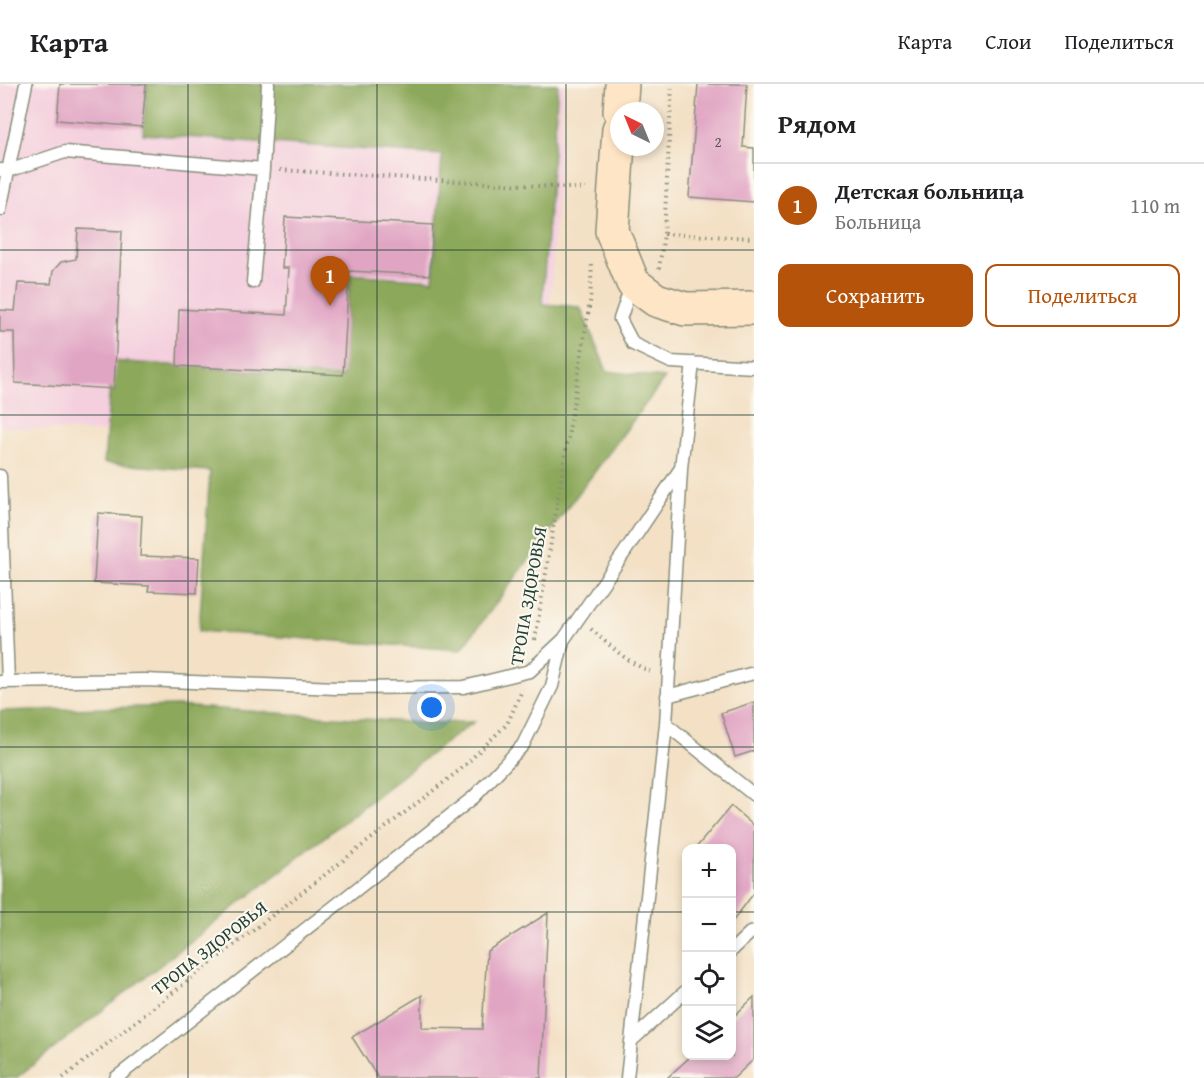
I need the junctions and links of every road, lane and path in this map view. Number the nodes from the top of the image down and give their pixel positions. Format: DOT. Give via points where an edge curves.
graph roads {
  1 [pos="26,84"];
  2 [pos="268,84"];
  3 [pos="622,84"];
  4 [pos="672,84"];
  5 [pos="621,102"];
  6 [pos="617,156"];
  7 [pos="263,169"];
  8 [pos="4,171"];
  9 [pos="596,190"];
  10 [pos="0,210"];
  11 [pos="664,234"];
  12 [pos="754,238"];
  13 [pos="592,257"];
  14 [pos="253,282"];
  15 [pos="644,292"];
  16 [pos="754,308"];
  17 [pos="693,363"];
  18 [pos="754,367"];
  19 [pos="681,468"];
  20 [pos="0,476"];
  21 [pos="578,618"];
  22 [pos="564,639"];
  23 [pos="530,671"];
  24 [pos="754,673"];
  25 [pos="668,678"];
  26 [pos="4,681"];
  27 [pos="667,696"];
  28 [pos="666,723"];
  29 [pos="754,795"];
  30 [pos="754,932"];
  31 [pos="736,946"];
  32 [pos="682,995"];
  33 [pos="631,1041"];
  34 [pos="63,1078"];
  35 [pos="116,1078"];
  36 [pos="627,1078"];
  1 -- 8 [label="lane"];
  2 -- 7 [label="lane"];
  3 -- 5 [label="street"];
  4 -- 11 [label="path"];
  6 -- 15 [label="street" via="612,231"];
  7 -- 8 [label="lane" via="65,152"];
  7 -- 9 [label="path"];
  7 -- 14 [label="lane"];
  8 -- 10 [label="lane"];
  11 -- 12 [label="path"];
  11 -- 15 [label="path"];
  13 -- 23 [label="path, ТРОПА ЗДОРОВЬЯ" via="590,302"];
  15 -- 16 [label="street" via="684,309"];
  15 -- 17 [label="lane" via="620,319 633,345 671,362"];
  17 -- 18 [label="lane"];
  17 -- 19 [label="lane"];
  19 -- 21 [label="lane"];
  19 -- 25 [label="lane"];
  20 -- 26 [label="lane"];
  21 -- 22 [label="lane"];
  21 -- 25 [label="path" via="620,655"];
  22 -- 23 [label="lane"];
  22 -- 35 [label="lane" via="552,686 523,745 474,797"];
  23 -- 26 [label="lane" via="464,687"];
  23 -- 34 [label="path, ТРОПА ЗДОРОВЬЯ" via="507,724 461,769"];
  24 -- 27 [label="lane"];
  25 -- 27 [label="lane"];
  27 -- 28 [label="lane"];
  28 -- 29 [label="lane"];
  28 -- 33 [label="lane"];
  30 -- 31 [label="lane"];
  32 -- 33 [label="lane"];
  33 -- 36 [label="lane"];
}
